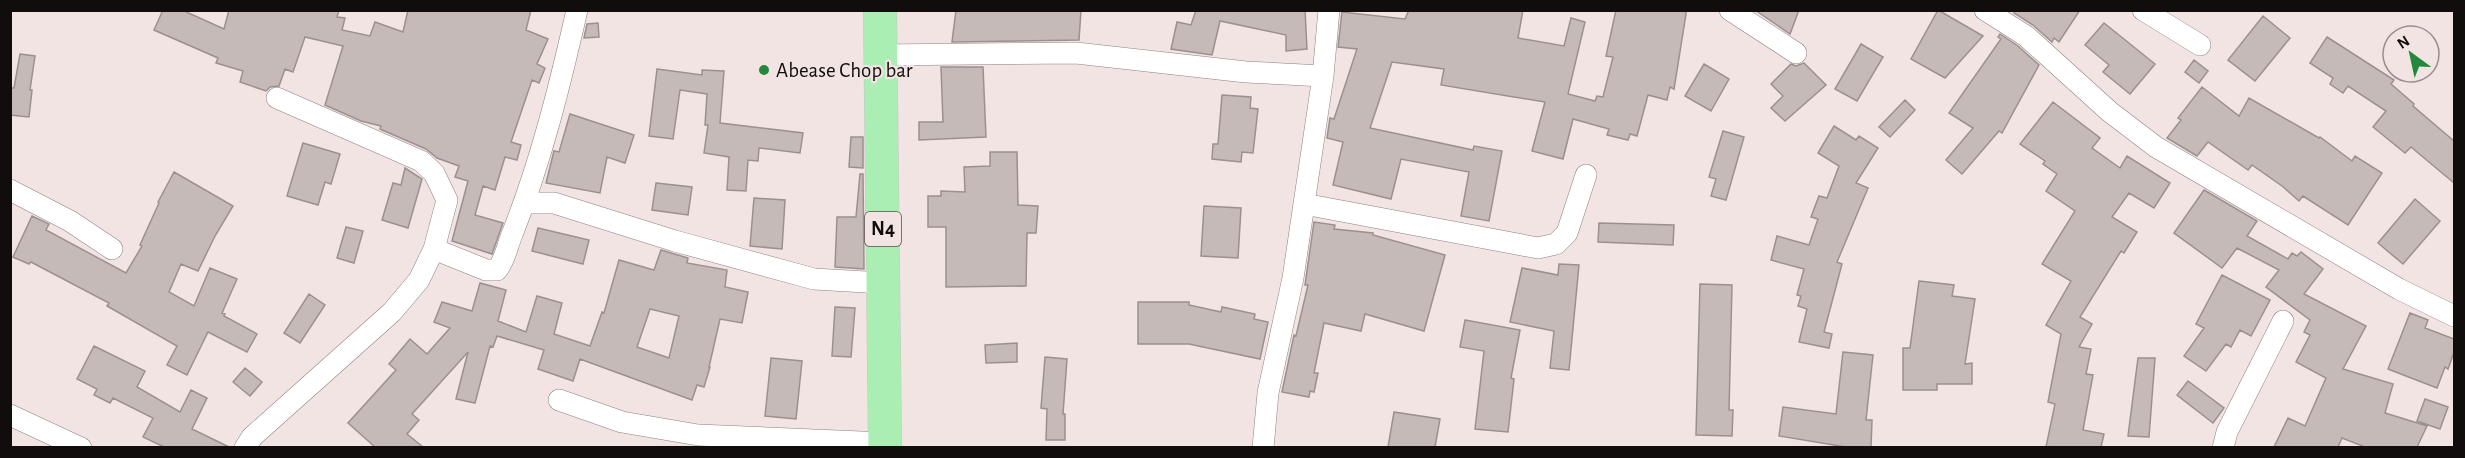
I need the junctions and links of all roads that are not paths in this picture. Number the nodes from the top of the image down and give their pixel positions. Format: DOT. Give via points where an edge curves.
graph roads {
  1 [pos="577,10"];
  2 [pos="880,10"];
  3 [pos="1329,10"];
  4 [pos="1730,10"];
  5 [pos="1985,10"];
  6 [pos="2143,10"];
  7 [pos="2200,45"];
  8 [pos="1797,53"];
  9 [pos="880,55"];
  10 [pos="1323,75"];
  11 [pos="277,98"];
  12 [pos="1586,175"];
  13 [pos="10,190"];
  14 [pos="525,203"];
  15 [pos="1304,204"];
  16 [pos="112,249"];
  17 [pos="434,249"];
  18 [pos="883,283"];
  19 [pos="2454,316"];
  20 [pos="2283,321"];
  21 [pos="559,400"];
  22 [pos="10,415"];
  23 [pos="885,445"];
  24 [pos="81,447"];
  25 [pos="246,447"];
  26 [pos="1263,447"];
  27 [pos="2223,447"];
  1 -- 14 [label="street"];
  2 -- 9 [label="highway, N4"];
  3 -- 10 [label="street"];
  4 -- 8 [label="street"];
  5 -- 19 [label="street" via="2026,36 2110,112 2156,147 2399,289"];
  6 -- 7 [label="street"];
  9 -- 10 [label="street" via="1076,52 1246,72"];
  9 -- 18 [label="highway, N4"];
  10 -- 15 [label="street"];
  11 -- 17 [label="street" via="421,161 434,173 447,200"];
  12 -- 15 [label="street" via="1567,233 1556,244 1538,248"];
  13 -- 16 [label="street"];
  14 -- 17 [label="street" via="497,270 486,270"];
  14 -- 18 [label="street" via="554,203 814,279"];
  15 -- 26 [label="street" via="1293,278 1268,393"];
  17 -- 25 [label="street" via="419,280 392,312 252,437"];
  18 -- 23 [label="highway, N4"];
  20 -- 27 [label="street"];
  21 -- 23 [label="street" via="622,422 698,435"];
  22 -- 24 [label="street"];
}
